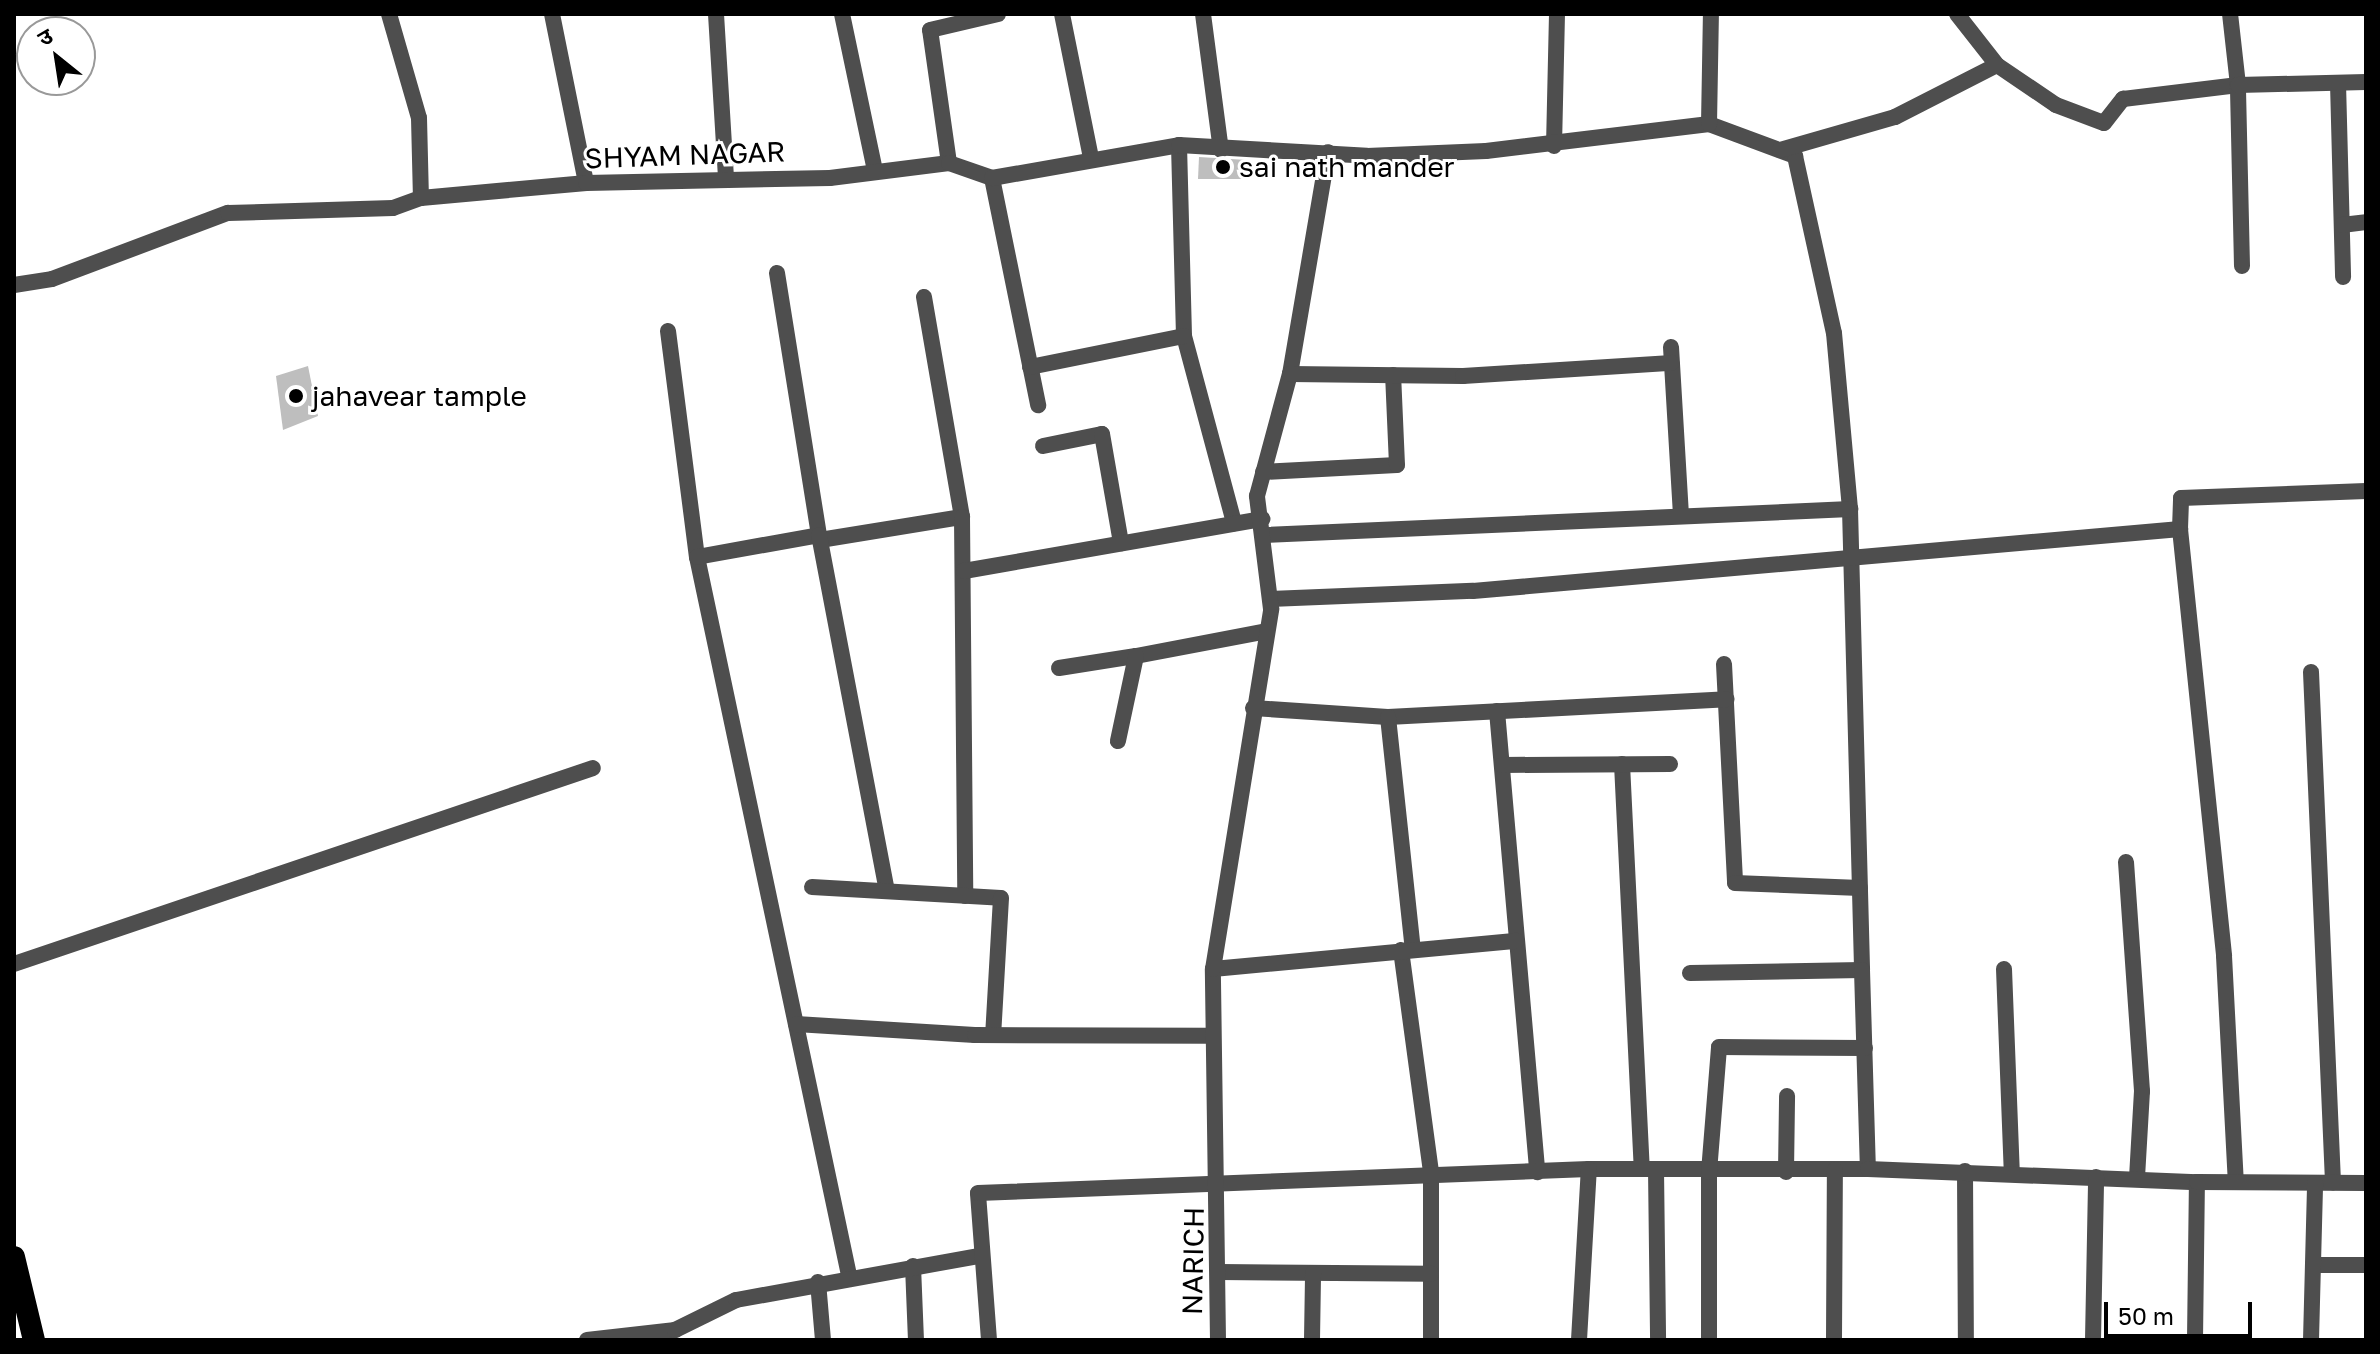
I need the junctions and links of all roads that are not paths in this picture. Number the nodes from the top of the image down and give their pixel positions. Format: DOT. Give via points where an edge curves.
graph roads {
  1 [pos="389,14"];
  2 [pos="552,14"];
  3 [pos="716,14"];
  4 [pos="842,14"];
  5 [pos="998,14"];
  6 [pos="1062,14"];
  7 [pos="1203,14"];
  8 [pos="1557,14"];
  9 [pos="1711,14"];
  10 [pos="1957,14"];
  11 [pos="2230,14"];
  12 [pos="1997,65"];
  13 [pos="2366,82"];
  14 [pos="2338,83"];
  15 [pos="2238,85"];
  16 [pos="1709,124"];
  17 [pos="1179,145"];
  18 [pos="1554,146"];
  19 [pos="1221,150"];
  20 [pos="1780,150"];
  21 [pos="1328,152"];
  22 [pos="1091,158"];
  23 [pos="949,163"];
  24 [pos="875,170"];
  25 [pos="726,177"];
  26 [pos="992,178"];
  27 [pos="586,183"];
  28 [pos="421,198"];
  29 [pos="2366,222"];
  30 [pos="2342,225"];
  31 [pos="2242,266"];
  32 [pos="777,273"];
  33 [pos="2343,277"];
  34 [pos="14,285"];
  35 [pos="924,297"];
  36 [pos="668,331"];
  37 [pos="1184,336"];
  38 [pos="1030,367"];
  39 [pos="1290,374"];
  40 [pos="1393,375"];
  41 [pos="1038,405"];
  42 [pos="1043,446"];
  43 [pos="1263,472"];
  44 [pos="2366,491"];
  45 [pos="1850,509"];
  46 [pos="1681,516"];
  47 [pos="962,517"];
  48 [pos="1234,523"];
  49 [pos="1264,527"];
  50 [pos="2180,529"];
  51 [pos="820,537"];
  52 [pos="1121,543"];
  53 [pos="697,557"];
  54 [pos="1850,559"];
  55 [pos="964,571"];
  56 [pos="1270,599"];
  57 [pos="1267,631"];
  58 [pos="1136,656"];
  59 [pos="1724,664"];
  60 [pos="1059,668"];
  61 [pos="2311,672"];
  62 [pos="1727,699"];
  63 [pos="1253,708"];
  64 [pos="1497,711"];
  65 [pos="1388,717"];
  66 [pos="1118,741"];
  67 [pos="1622,764"];
  68 [pos="1670,764"];
  69 [pos="1502,765"];
  70 [pos="593,768"];
  71 [pos="2126,862"];
  72 [pos="812,887"];
  73 [pos="1860,888"];
  74 [pos="887,891"];
  75 [pos="965,896"];
  76 [pos="1517,941"];
  77 [pos="1407,950"];
  78 [pos="14,964"];
  79 [pos="1213,969"];
  80 [pos="2004,969"];
  81 [pos="1862,970"];
  82 [pos="1690,973"];
  83 [pos="796,1024"];
  84 [pos="993,1035"];
  85 [pos="1209,1036"];
  86 [pos="1865,1048"];
  87 [pos="1787,1096"];
  88 [pos="1589,1169"];
  89 [pos="1649,1169"];
  90 [pos="1868,1169"];
  91 [pos="1835,1170"];
  92 [pos="1965,1171"];
  93 [pos="1537,1172"];
  94 [pos="1709,1172"];
  95 [pos="1786,1172"];
  96 [pos="1431,1173"];
  97 [pos="2012,1173"];
  98 [pos="2096,1177"];
  99 [pos="2137,1179"];
  100 [pos="2197,1182"];
  101 [pos="2236,1182"];
  102 [pos="1220,1183"];
  103 [pos="2315,1183"];
  104 [pos="2333,1183"];
  105 [pos="2366,1183"];
  106 [pos="978,1256"];
  107 [pos="14,1257"];
  108 [pos="2313,1265"];
  109 [pos="2366,1265"];
  110 [pos="913,1266"];
  111 [pos="1219,1272"];
  112 [pos="1313,1273"];
  113 [pos="1431,1274"];
  114 [pos="849,1275"];
  115 [pos="818,1282"];
  116 [pos="676,1335"];
  117 [pos="34,1340"];
  118 [pos="587,1340"];
  119 [pos="823,1340"];
  120 [pos="916,1340"];
  121 [pos="989,1340"];
  122 [pos="1218,1340"];
  123 [pos="1312,1340"];
  124 [pos="1431,1340"];
  125 [pos="1579,1340"];
  126 [pos="1658,1340"];
  127 [pos="1709,1340"];
  128 [pos="1834,1340"];
  129 [pos="1966,1340"];
  130 [pos="2093,1340"];
  131 [pos="2195,1340"];
  132 [pos="2311,1340"];
  1 -- 28 [label="street" via="419,118"];
  2 -- 27 [label="street"];
  3 -- 25 [label="street"];
  4 -- 24 [label="street"];
  5 -- 23 [label="street" via="930,30"];
  6 -- 22 [label="street"];
  7 -- 19 [label="street"];
  8 -- 18 [label="street"];
  9 -- 16 [label="street"];
  10 -- 12 [label="street"];
  11 -- 15 [label="street"];
  12 -- 15 [label="street" via="2056,105 2104,123 2123,99"];
  12 -- 20 [label="street" via="1895,117"];
  13 -- 14 [label="street"];
  14 -- 15 [label="street"];
  14 -- 30 [label="street"];
  15 -- 31 [label="street"];
  16 -- 18 [label="street"];
  16 -- 20 [label="street"];
  17 -- 19 [label="street"];
  17 -- 22 [label="street"];
  17 -- 37 [label="street"];
  18 -- 21 [label="street" via="1367,156"];
  19 -- 21 [label="street"];
  20 -- 45 [label="street" via="1795,156 1834,333"];
  21 -- 39 [label="street, NARICH"];
  22 -- 26 [label="street"];
  23 -- 24 [label="street, SHYAM NAGAR"];
  23 -- 26 [label="street, SHYAM NAGAR"];
  24 -- 25 [label="street, SHYAM NAGAR" via="830,178"];
  25 -- 27 [label="street, SHYAM NAGAR"];
  26 -- 38 [label="street"];
  27 -- 28 [label="street, SHYAM NAGAR"];
  28 -- 34 [label="street, SHYAM NAGAR" via="393,208 228,213 52,279"];
  29 -- 30 [label="street"];
  30 -- 33 [label="street"];
  32 -- 51 [label="street"];
  35 -- 47 [label="street"];
  36 -- 53 [label="street"];
  37 -- 38 [label="street"];
  37 -- 48 [label="street"];
  38 -- 41 [label="street"];
  39 -- 40 [label="street"];
  39 -- 43 [label="street, NARICH"];
  40 -- 43 [label="street" via="1397,465"];
  40 -- 46 [label="street" via="1671,355"];
  42 -- 52 [label="street" via="1102,434"];
  43 -- 49 [label="street, NARICH" via="1257,496"];
  44 -- 50 [label="street" via="2181,498"];
  45 -- 46 [label="street"];
  45 -- 54 [label="street"];
  46 -- 49 [label="street"];
  47 -- 51 [label="street"];
  47 -- 55 [label="street"];
  48 -- 49 [label="street"];
  48 -- 52 [label="street"];
  49 -- 56 [label="street, NARICH"];
  50 -- 54 [label="street"];
  50 -- 101 [label="street" via="2224,956"];
  51 -- 53 [label="street"];
  51 -- 74 [label="street"];
  52 -- 55 [label="street"];
  53 -- 83 [label="street"];
  54 -- 56 [label="street" via="1473,591"];
  54 -- 73 [label="street"];
  55 -- 75 [label="street"];
  56 -- 57 [label="street, NARICH"];
  57 -- 58 [label="street"];
  57 -- 63 [label="street, NARICH"];
  58 -- 60 [label="street"];
  58 -- 66 [label="street"];
  59 -- 62 [label="street"];
  61 -- 104 [label="street"];
  62 -- 64 [label="street"];
  62 -- 73 [label="street" via="1735,883"];
  63 -- 65 [label="street"];
  63 -- 79 [label="street, NARICH"];
  64 -- 65 [label="street"];
  64 -- 69 [label="street"];
  65 -- 77 [label="street"];
  67 -- 68 [label="street"];
  67 -- 69 [label="street"];
  67 -- 89 [label="street"];
  69 -- 76 [label="street"];
  70 -- 78 [label="street"];
  71 -- 99 [label="street" via="2142,1091"];
  72 -- 74 [label="street"];
  73 -- 81 [label="street"];
  74 -- 75 [label="street"];
  75 -- 84 [label="street" via="1001,898"];
  76 -- 77 [label="street"];
  76 -- 93 [label="street"];
  77 -- 79 [label="street"];
  77 -- 96 [label="street"];
  79 -- 85 [label="street, NARICH"];
  80 -- 97 [label="street"];
  81 -- 82 [label="street"];
  81 -- 86 [label="street"];
  83 -- 84 [label="street"];
  83 -- 114 [label="street"];
  84 -- 85 [label="street"];
  85 -- 102 [label="street, NARICH"];
  86 -- 90 [label="street"];
  86 -- 94 [label="street" via="1719,1047"];
  87 -- 95 [label="street"];
  88 -- 89 [label="street"];
  88 -- 93 [label="street"];
  88 -- 125 [label="street"];
  89 -- 94 [label="street"];
  89 -- 126 [label="street"];
  90 -- 91 [label="street"];
  90 -- 92 [label="street"];
  91 -- 95 [label="street"];
  91 -- 128 [label="street"];
  92 -- 97 [label="street"];
  92 -- 129 [label="street"];
  93 -- 96 [label="street"];
  94 -- 95 [label="street"];
  94 -- 127 [label="street"];
  96 -- 102 [label="street"];
  96 -- 113 [label="street"];
  97 -- 98 [label="street"];
  98 -- 99 [label="street"];
  98 -- 130 [label="street"];
  99 -- 100 [label="street"];
  100 -- 101 [label="street"];
  100 -- 131 [label="street"];
  101 -- 103 [label="street"];
  102 -- 106 [label="street" via="978,1193"];
  102 -- 111 [label="street, NARICH"];
  103 -- 104 [label="street"];
  103 -- 108 [label="street"];
  104 -- 105 [label="street"];
  106 -- 110 [label="street"];
  106 -- 121 [label="street"];
  107 -- 117 [label="highway"];
  108 -- 109 [label="street"];
  108 -- 132 [label="street"];
  110 -- 114 [label="street"];
  110 -- 120 [label="street"];
  111 -- 112 [label="street"];
  111 -- 122 [label="street, NARICH"];
  112 -- 113 [label="street"];
  112 -- 123 [label="street"];
  113 -- 124 [label="street"];
  114 -- 115 [label="street"];
  115 -- 116 [label="street" via="736,1300"];
  115 -- 119 [label="street"];
  116 -- 118 [label="street"];
}
